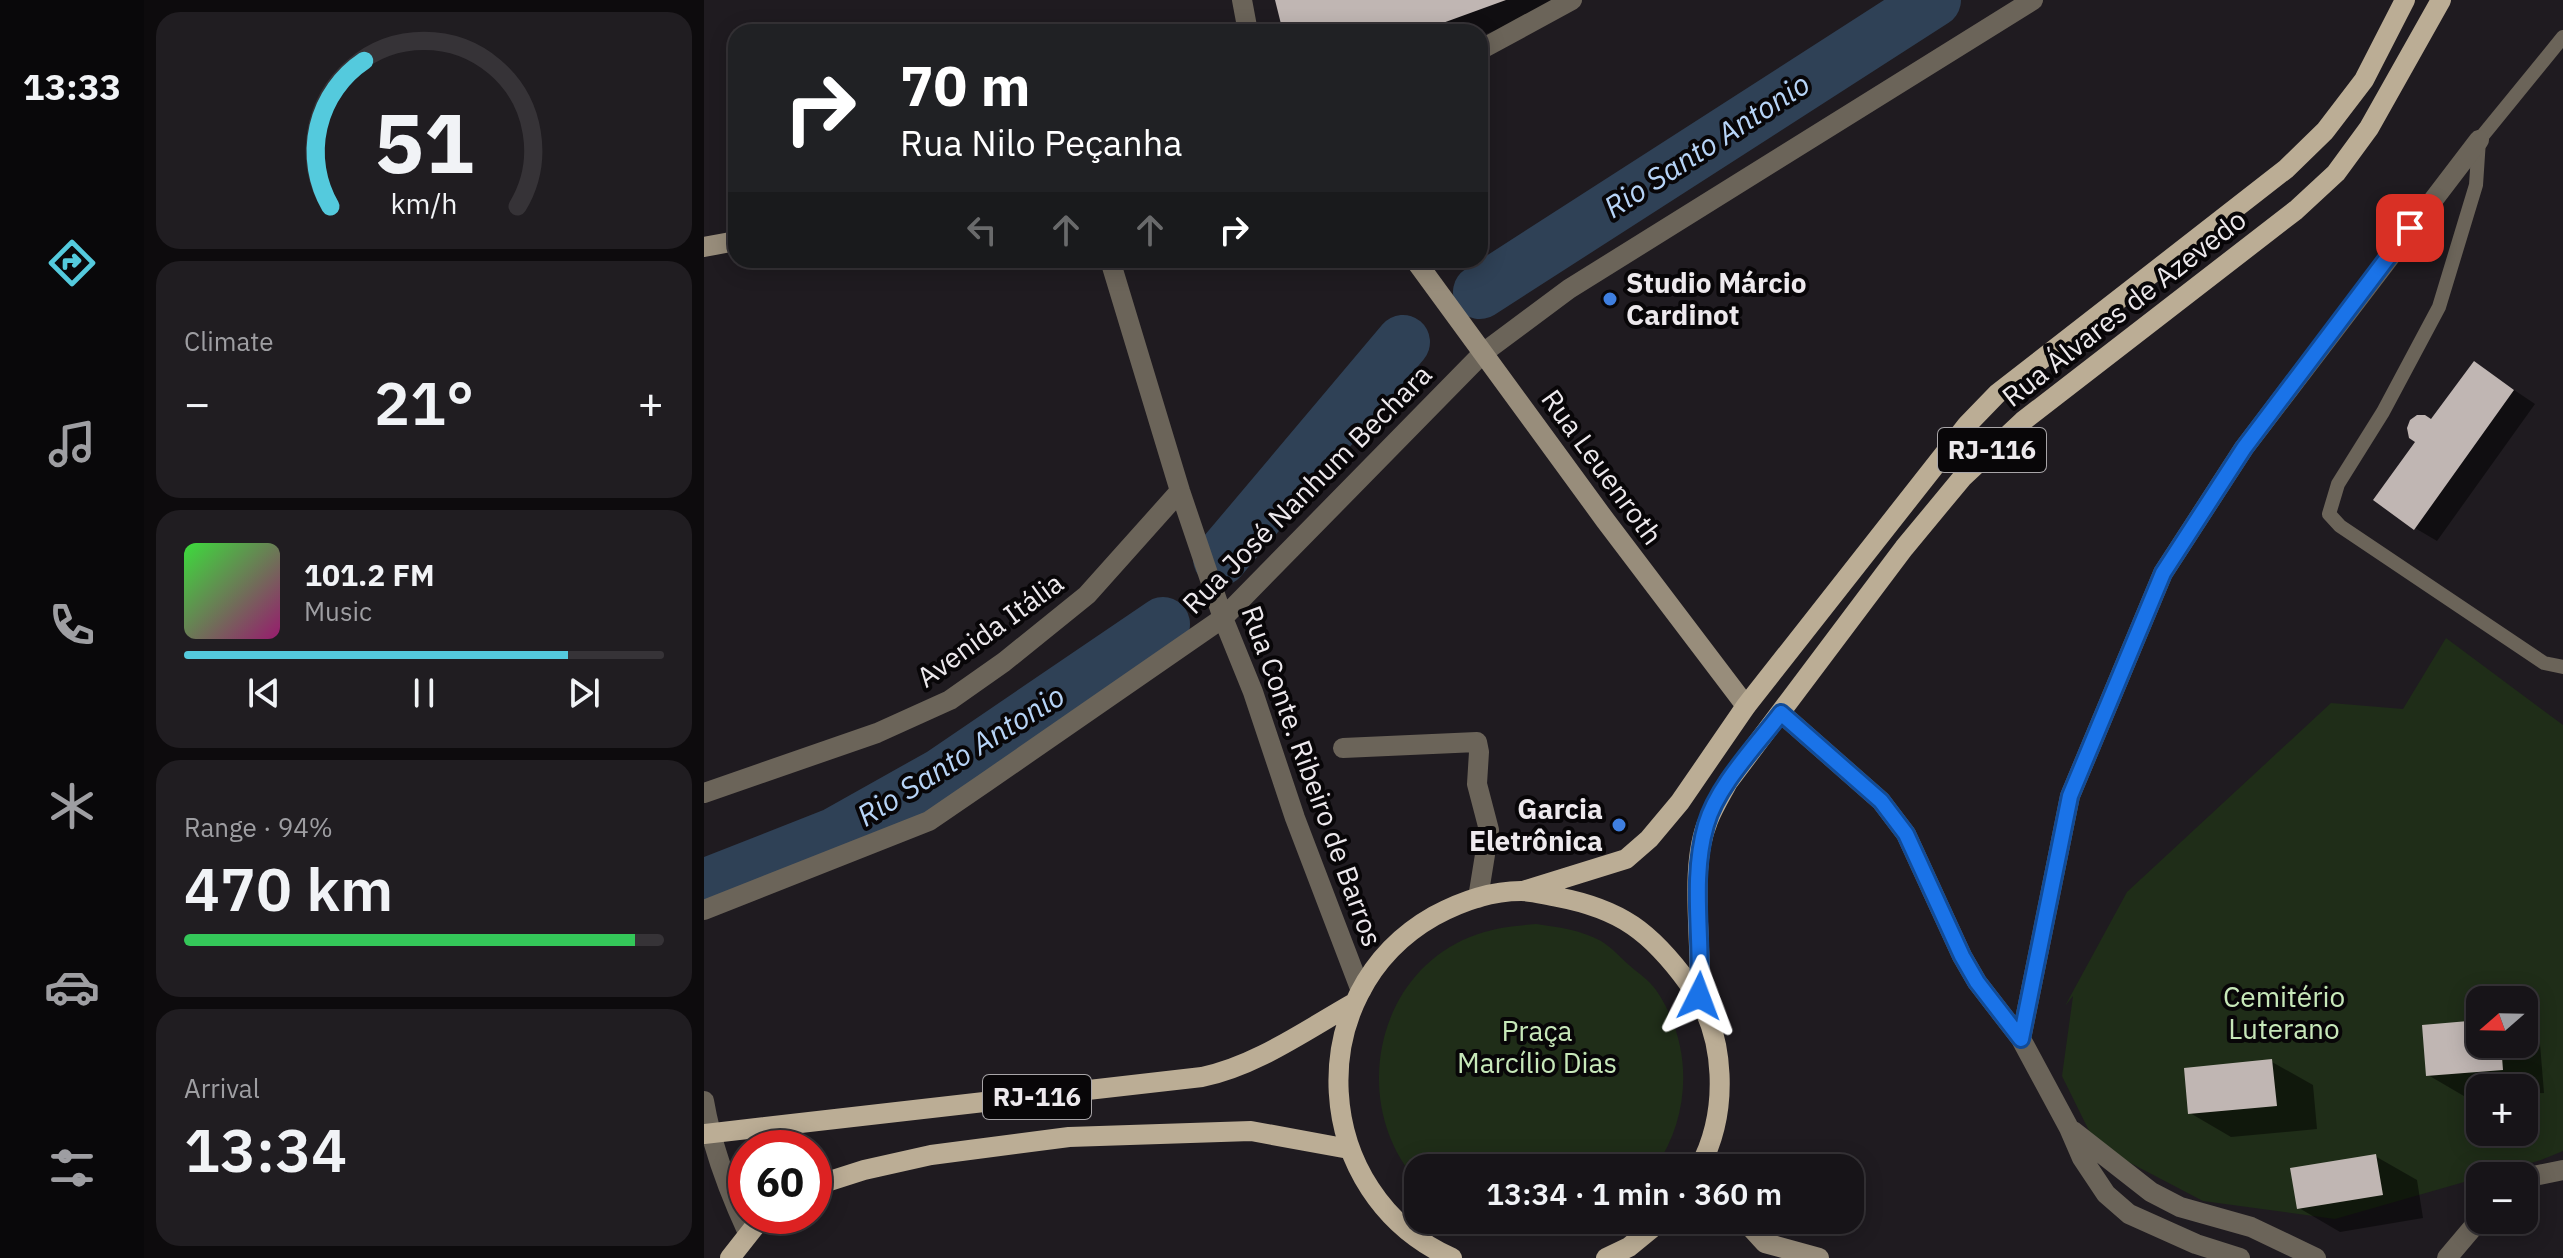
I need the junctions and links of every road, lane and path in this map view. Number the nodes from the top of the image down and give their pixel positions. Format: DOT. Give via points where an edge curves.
graph roads {
  1 [pos="1242,0"];
  2 [pos="1572,0"];
  3 [pos="2033,0"];
  4 [pos="2405,0"];
  5 [pos="2441,0"];
  6 [pos="1246,24"];
  7 [pos="2563,37"];
  8 [pos="1488,46"];
  9 [pos="2479,140"];
  10 [pos="728,242"];
  11 [pos="704,247"];
  12 [pos="1112,268"];
  13 [pos="1421,268"];
  14 [pos="1483,353"];
  15 [pos="1180,491"];
  16 [pos="1223,618"];
  17 [pos="2563,667"];
  18 [pos="1746,706"];
  19 [pos="1781,713"];
  20 [pos="1343,748"];
  21 [pos="704,793"];
  22 [pos="1523,891"];
  23 [pos="1478,898"];
  24 [pos="704,910"];
  25 [pos="1699,996"];
  26 [pos="1358,997"];
  27 [pos="2021,1039"];
  28 [pos="704,1101"];
  29 [pos="2069,1128"];
  30 [pos="707,1134"];
  31 [pos="1349,1149"];
  32 [pos="1708,1154"];
  33 [pos="2563,1170"];
  34 [pos="2538,1175"];
  35 [pos="832,1180"];
  36 [pos="728,1187"];
  37 [pos="747,1234"];
  38 [pos="1645,1234"];
  39 [pos="1757,1234"];
  40 [pos="2467,1234"];
  41 [pos="1436,1255"];
  42 [pos="730,1258"];
  43 [pos="1606,1258"];
  44 [pos="1819,1258"];
  45 [pos="2240,1258"];
  46 [pos="2316,1258"];
  47 [pos="2447,1258"];
  1 -- 6 [label="street"];
  2 -- 8 [label="street"];
  3 -- 14 [label="street, Rua José Nanhum Bechara" via="1569,289"];
  4 -- 18 [label="main road, Rua Álvares de Azevedo / RJ-116" via="2364,80 2325,131 2286,169 1997,394"];
  5 -- 19 [label="main road, Rua Álvares de Azevedo / RJ-116" via="2369,128 2336,173 2296,210 2023,421 1962,478"];
  7 -- 9 [label="lane"];
  9 -- 17 [label="lane" via="2476,185 2439,307 2338,484 2329,514 2544,663"];
  9 -- 27 [label="street" via="2244,448 2163,573 2070,796"];
  10 -- 11 [label="street"];
  12 -- 15 [label="street, Rua Conte. Ribeiro de Barros"];
  13 -- 14 [label="street, Rua Leuenroth"];
  14 -- 16 [label="street, Rua José Nanhum Bechara"];
  14 -- 18 [label="street, Rua Leuenroth"];
  15 -- 16 [label="street, Rua Conte. Ribeiro de Barros"];
  15 -- 21 [label="street, Avenida Itália" via="1087,595 950,700 877,733"];
  16 -- 24 [label="street, Rua José Nanhum Bechara" via="929,821"];
  16 -- 26 [label="street, Rua Conte. Ribeiro de Barros"];
  18 -- 22 [label="main road, Rua Álvares de Azevedo / RJ-116" via="1680,802 1626,859"];
  19 -- 25 [label="main road, Rua Álvares de Azevedo / RJ-116" via="1728,782 1707,823 1700,856"];
  19 -- 27 [label="street" via="1881,801 1906,834 1962,956"];
  20 -- 23 [label="street" via="1477,742 1477,784 1489,830"];
  22 -- 23 [label="main road, RJ-116"];
  22 -- 25 [label="main road, RJ-116" via="1614,914 1667,953"];
  23 -- 26 [label="main road, RJ-116" via="1448,908 1409,933 1375,967"];
  25 -- 32 [label="main road, RJ-116" via="1711,1025 1719,1086"];
  26 -- 30 [label="main road, RJ-116" via="1264,1054 1210,1076"];
  26 -- 31 [label="main road, RJ-116" via="1339,1051 1338,1100"];
  27 -- 29 [label="street"];
  28 -- 30 [label="street"];
  29 -- 45 [label="street" via="2106,1194 2129,1214"];
  29 -- 46 [label="street" via="2151,1192 2180,1207 2251,1227"];
  30 -- 36 [label="street"];
  31 -- 35 [label="main road, RJ-116" via="1251,1131 1069,1137 931,1155"];
  31 -- 41 [label="main road, RJ-116" via="1369,1189"];
  33 -- 34 [label="street"];
  37 -- 42 [label="main road"];
  38 -- 43 [label="main road"];
  39 -- 44 [label="street" via="1765,1243"];
  40 -- 47 [label="street"];
}
